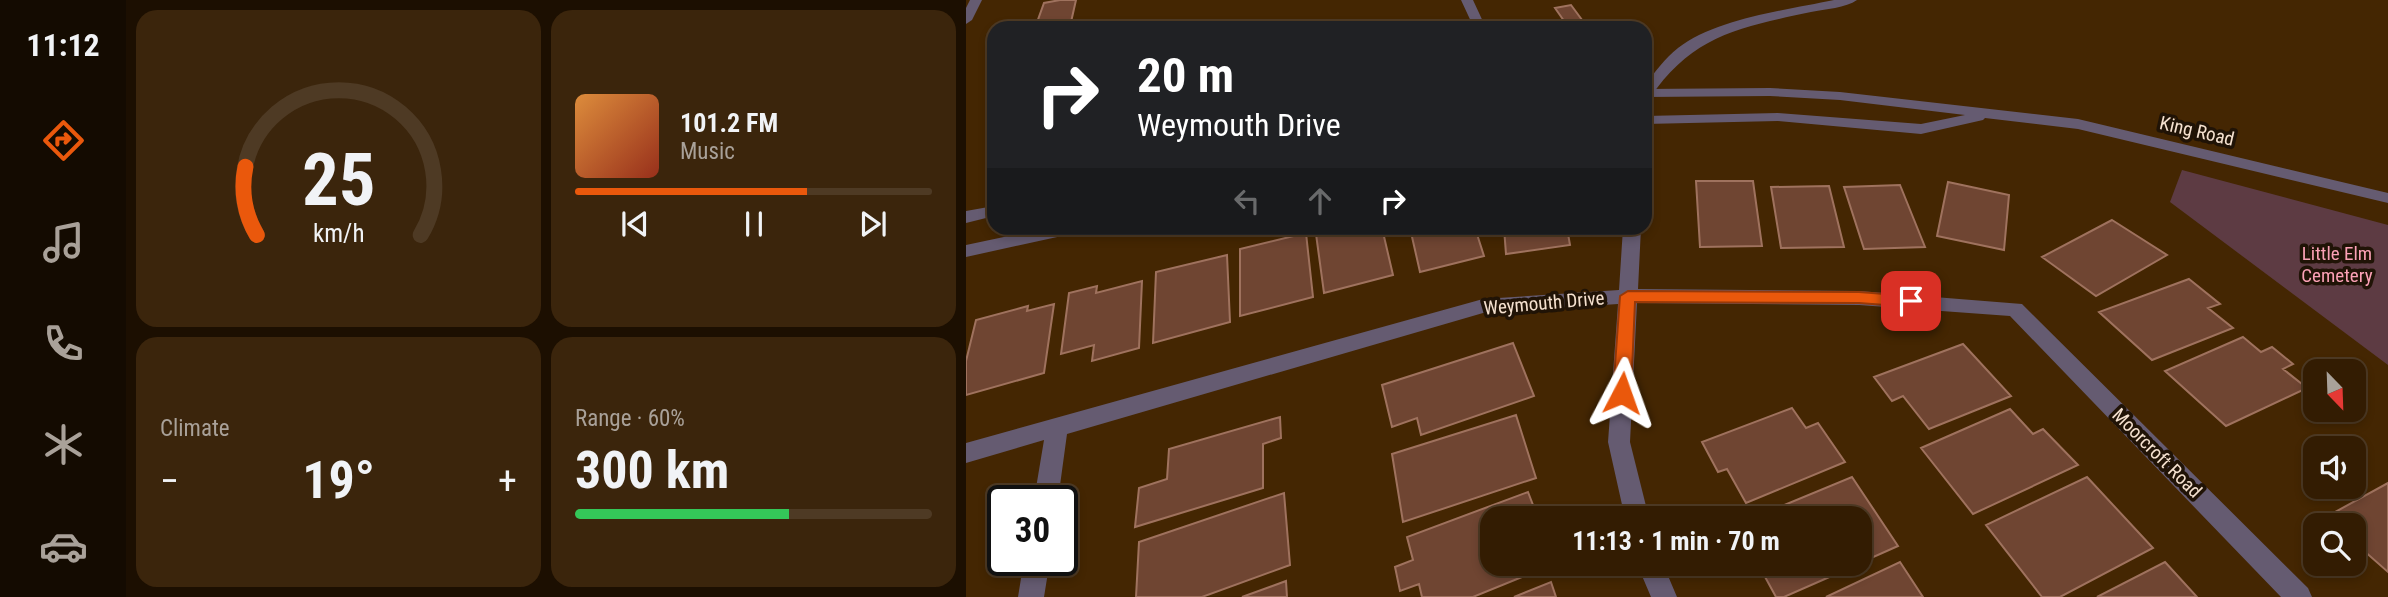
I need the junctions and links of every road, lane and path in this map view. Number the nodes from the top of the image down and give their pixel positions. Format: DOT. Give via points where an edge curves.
graph roads {
  1 [pos="976,0"];
  2 [pos="1467,0"];
  3 [pos="1851,0"];
  4 [pos="966,20"];
  5 [pos="1477,21"];
  6 [pos="1652,86"];
  7 [pos="1652,94"];
  8 [pos="1996,113"];
  9 [pos="1652,120"];
  10 [pos="2388,198"];
  11 [pos="987,212"];
  12 [pos="966,217"];
  13 [pos="1038,235"];
  14 [pos="1632,235"];
  15 [pos="966,251"];
  16 [pos="1628,296"];
  17 [pos="2015,309"];
  18 [pos="1057,426"];
  19 [pos="966,453"];
  20 [pos="1048,485"];
  21 [pos="1634,506"];
  22 [pos="1034,576"];
  23 [pos="1655,576"];
  24 [pos="1031,597"];
  25 [pos="1664,597"];
  26 [pos="2299,597"];
  1 -- 4 [label="street"];
  2 -- 5 [label="street"];
  3 -- 6 [label="street" via="1785,15 1686,48"];
  7 -- 8 [label="street, King Road" via="1770,92"];
  8 -- 9 [label="street, King Road" via="1922,129 1779,117"];
  8 -- 10 [label="street, King Road" via="2078,124"];
  11 -- 12 [label="street"];
  13 -- 15 [label="street"];
  14 -- 16 [label="street"];
  16 -- 17 [label="street, Weymouth Drive" via="1859,298"];
  16 -- 18 [label="street, Weymouth Drive" via="1483,306"];
  16 -- 21 [label="street" via="1619,442"];
  17 -- 26 [label="street, Moorcroft Road"];
  18 -- 19 [label="street, Weymouth Drive"];
  18 -- 20 [label="street"];
  22 -- 24 [label="street"];
  23 -- 25 [label="street"];
}
